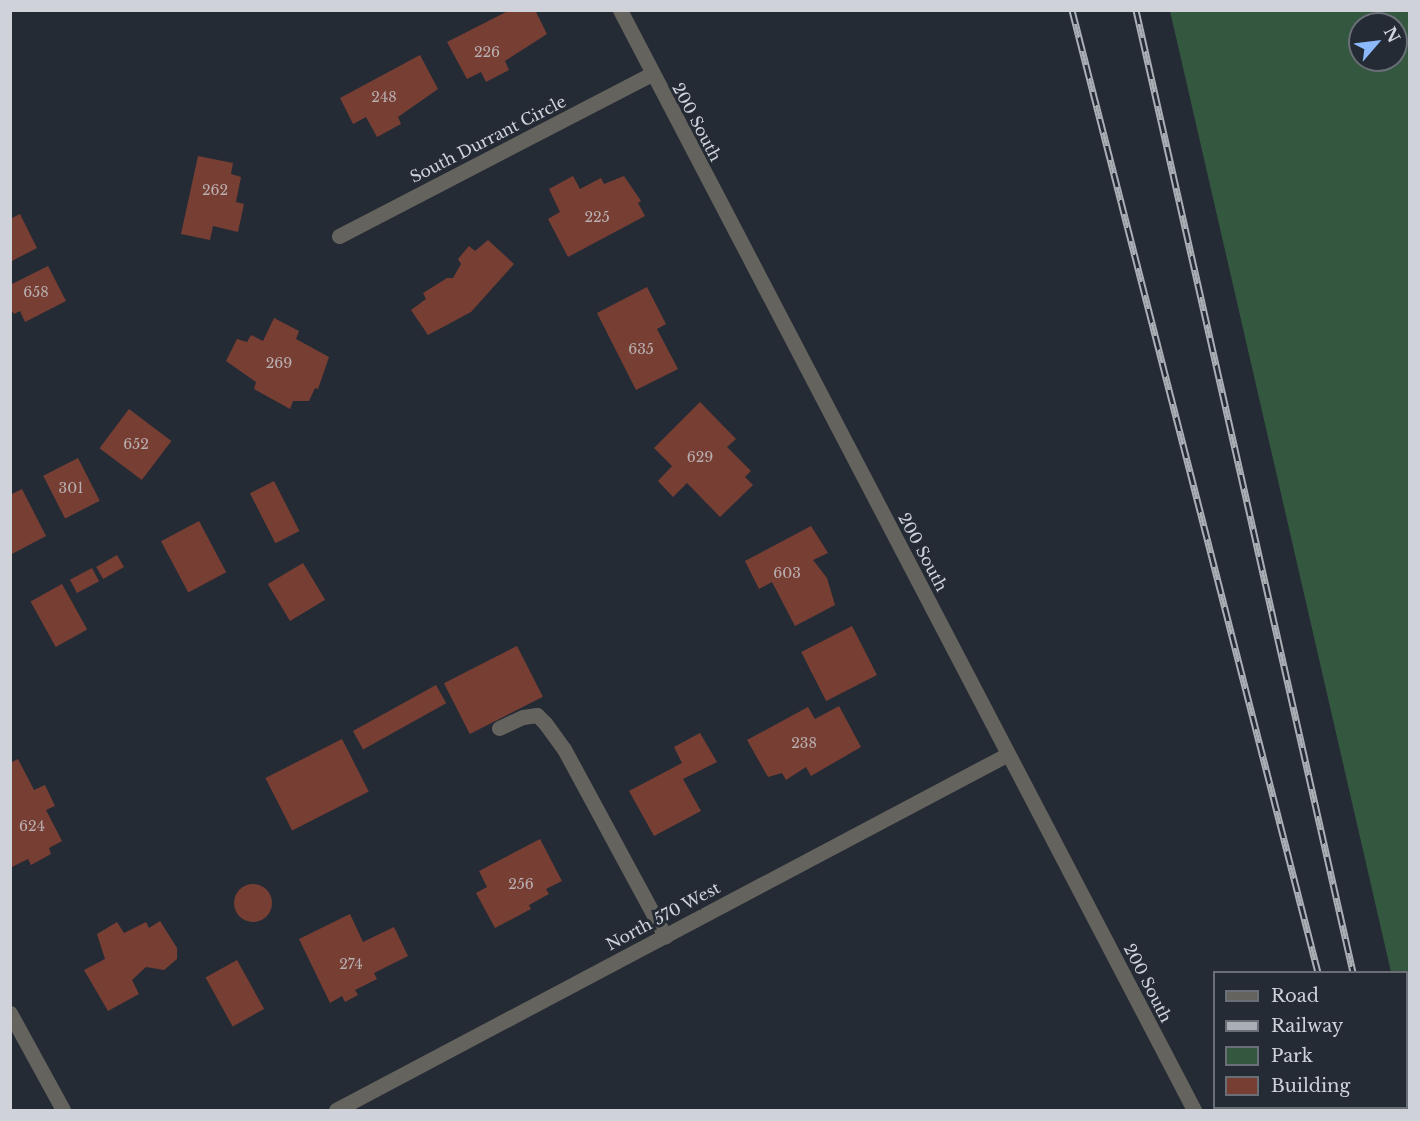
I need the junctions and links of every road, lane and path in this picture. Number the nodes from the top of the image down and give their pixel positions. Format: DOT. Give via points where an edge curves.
graph roads {
  1 [pos="620,10"];
  2 [pos="652,74"];
  3 [pos="339,236"];
  4 [pos="499,728"];
  5 [pos="1008,754"];
  6 [pos="665,936"];
  7 [pos="10,1013"];
  8 [pos="63,1110"];
  9 [pos="336,1110"];
  10 [pos="1194,1110"];
  1 -- 2 [label="street, 200 South"];
  2 -- 3 [label="street, South Durrant Circle"];
  2 -- 5 [label="street, 200 South"];
  4 -- 6 [label="street" via="537,715 545,723 564,749"];
  5 -- 6 [label="street, North 570 West"];
  5 -- 10 [label="street, 200 South"];
  6 -- 9 [label="street, North 570 West"];
  7 -- 8 [label="street"];
}
